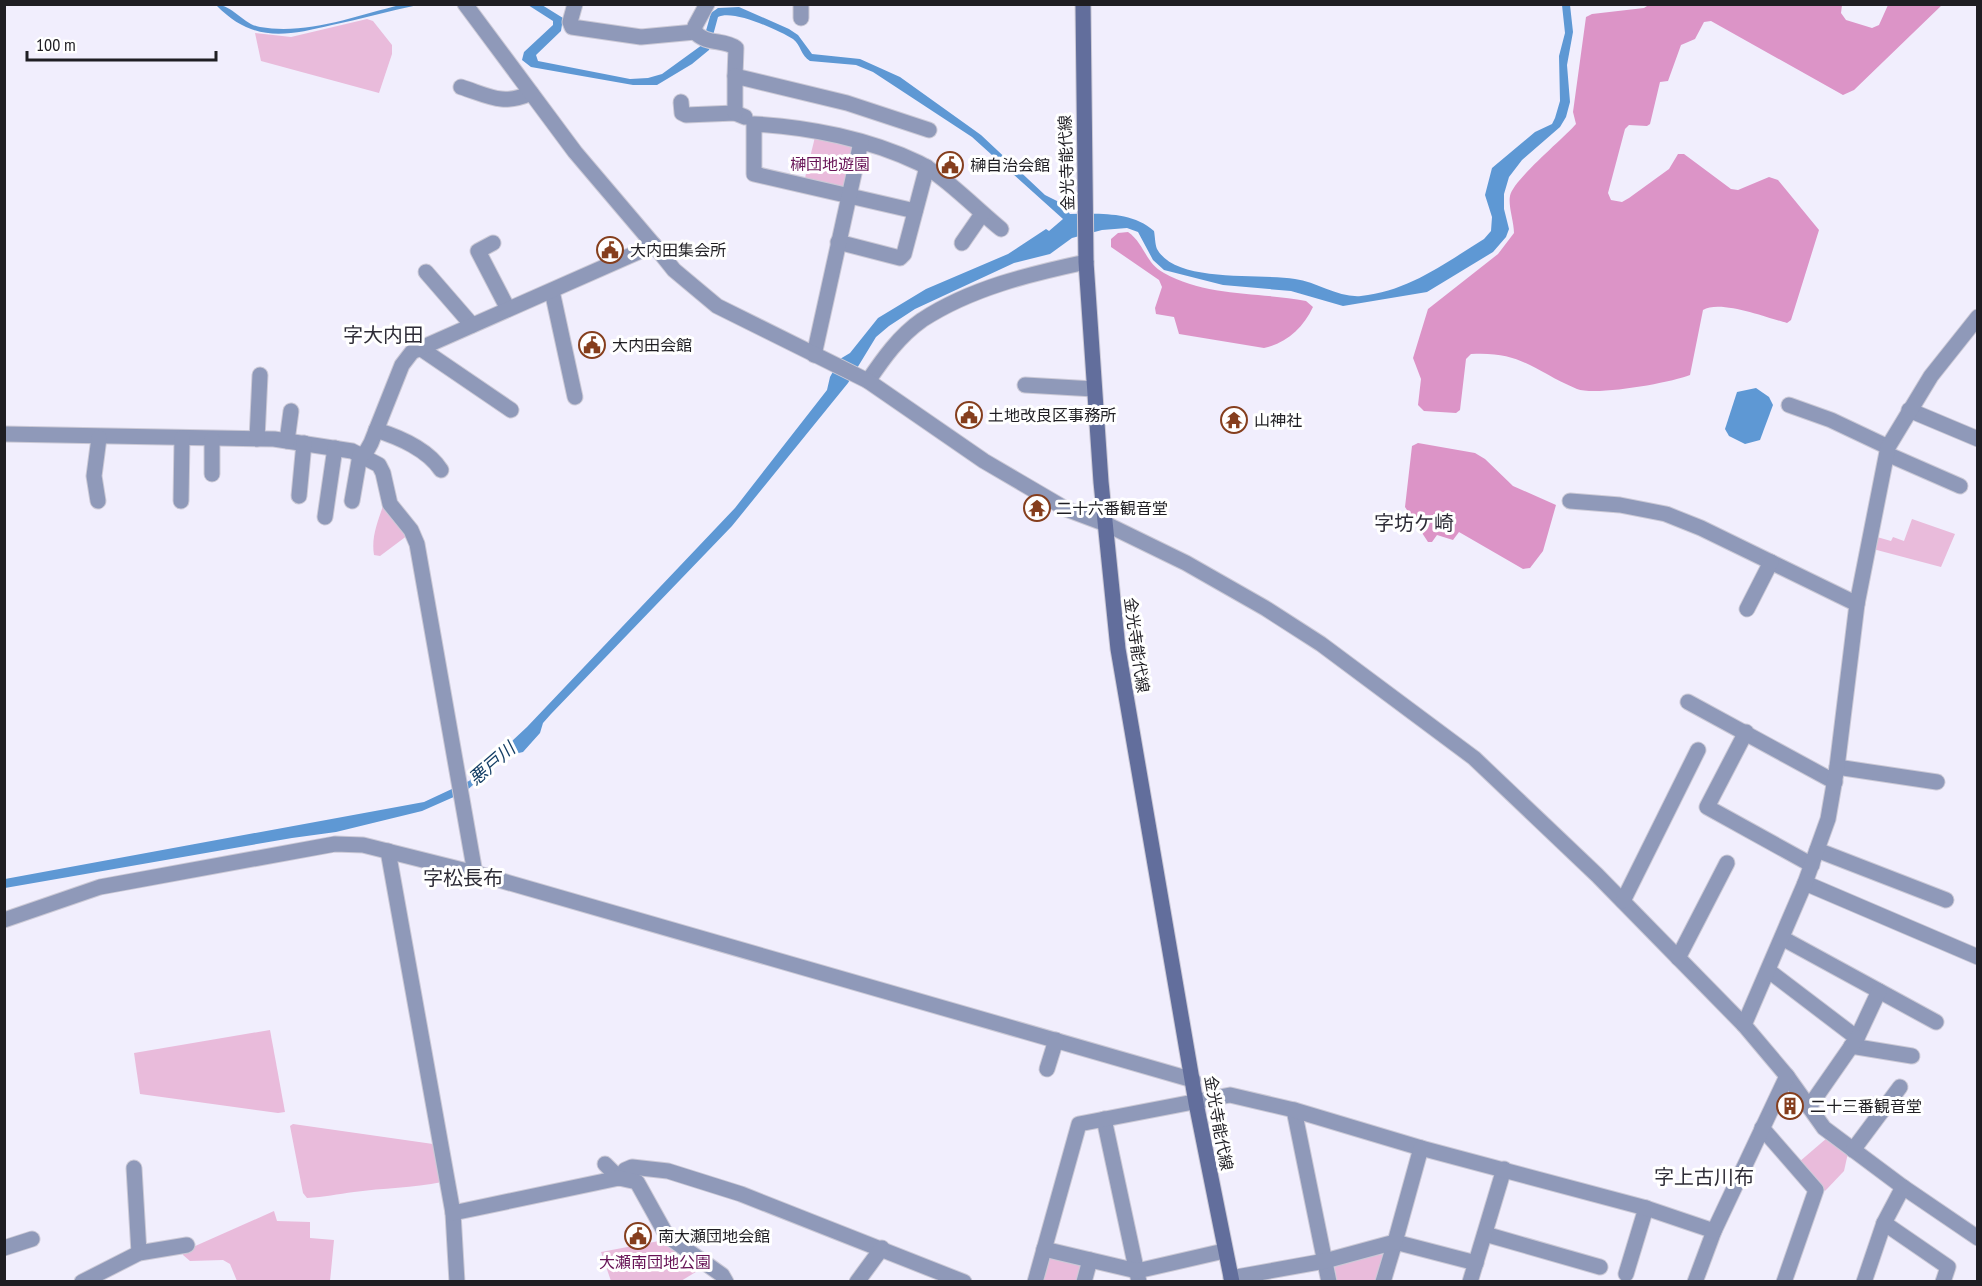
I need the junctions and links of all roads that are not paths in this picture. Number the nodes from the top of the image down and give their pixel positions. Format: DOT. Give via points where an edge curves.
graph roads {
  1 [pos="465,4"];
  2 [pos="575,4"];
  3 [pos="707,4"];
  4 [pos="1083,4"];
  5 [pos="704,38"];
  6 [pos="735,75"];
  7 [pos="461,87"];
  8 [pos="531,93"];
  9 [pos="681,102"];
  10 [pos="735,113"];
  11 [pos="754,124"];
  12 [pos="930,130"];
  13 [pos="861,142"];
  14 [pos="927,167"];
  15 [pos="847,195"];
  16 [pos="915,211"];
  17 [pos="982,214"];
  18 [pos="1001,229"];
  19 [pos="838,242"];
  20 [pos="493,243"];
  21 [pos="962,243"];
  22 [pos="654,245"];
  23 [pos="1086,262"];
  24 [pos="426,272"];
  25 [pos="552,291"];
  26 [pos="508,309"];
  27 [pos="1977,317"];
  28 [pos="472,325"];
  29 [pos="420,348"];
  30 [pos="814,355"];
  31 [pos="260,375"];
  32 [pos="867,381"];
  33 [pos="1025,385"];
  34 [pos="1094,389"];
  35 [pos="574,397"];
  36 [pos="1789,405"];
  37 [pos="511,410"];
  38 [pos="1909,410"];
  39 [pos="291,411"];
  40 [pos="376,430"];
  41 [pos="4,434"];
  42 [pos="99,438"];
  43 [pos="182,438"];
  44 [pos="212,439"];
  45 [pos="257,439"];
  46 [pos="1977,439"];
  47 [pos="287,441"];
  48 [pos="304,443"];
  49 [pos="334,448"];
  50 [pos="1888,451"];
  51 [pos="360,455"];
  52 [pos="441,470"];
  53 [pos="212,474"];
  54 [pos="1960,486"];
  55 [pos="299,496"];
  56 [pos="98,501"];
  57 [pos="181,501"];
  58 [pos="352,501"];
  59 [pos="1570,501"];
  60 [pos="325,517"];
  61 [pos="1106,524"];
  62 [pos="1771,562"];
  63 [pos="1857,604"];
  64 [pos="1747,609"];
  65 [pos="1688,702"];
  66 [pos="1746,732"];
  67 [pos="1698,750"];
  68 [pos="1836,774"];
  69 [pos="1937,782"];
  70 [pos="388,850"];
  71 [pos="1815,857"];
  72 [pos="1727,863"];
  73 [pos="475,873"];
  74 [pos="1805,883"];
  75 [pos="1946,900"];
  76 [pos="1623,901"];
  77 [pos="4,920"];
  78 [pos="1782,938"];
  79 [pos="1977,957"];
  80 [pos="1678,958"];
  81 [pos="1769,971"];
  82 [pos="1879,991"];
  83 [pos="1936,1022"];
  84 [pos="1744,1025"];
  85 [pos="1056,1040"];
  86 [pos="1854,1042"];
  87 [pos="1912,1056"];
  88 [pos="1047,1070"];
  89 [pos="1787,1076"];
  90 [pos="1192,1080"];
  91 [pos="1900,1087"];
  92 [pos="1196,1103"];
  93 [pos="1809,1107"];
  94 [pos="1294,1110"];
  95 [pos="1104,1119"];
  96 [pos="1762,1128"];
  97 [pos="1421,1148"];
  98 [pos="1853,1150"];
  99 [pos="605,1164"];
  100 [pos="134,1168"];
  101 [pos="1504,1169"];
  102 [pos="619,1178"];
  103 [pos="1903,1187"];
  104 [pos="1646,1208"];
  105 [pos="453,1213"];
  106 [pos="1884,1223"];
  107 [pos="1714,1231"];
  108 [pos="1485,1234"];
  109 [pos="1977,1238"];
  110 [pos="32,1239"];
  111 [pos="1395,1242"];
  112 [pos="187,1245"];
  113 [pos="4,1248"];
  114 [pos="882,1248"];
  115 [pos="1044,1249"];
  116 [pos="1224,1251"];
  117 [pos="139,1253"];
  118 [pos="1090,1260"];
  119 [pos="1325,1261"];
  120 [pos="1476,1263"];
  121 [pos="1600,1267"];
  122 [pos="1626,1274"];
  123 [pos="1138,1276"];
  124 [pos="1231,1280"];
  125 [pos="82,1281"];
  126 [pos="457,1281"];
  127 [pos="726,1281"];
  128 [pos="857,1281"];
  129 [pos="964,1281"];
  130 [pos="1035,1281"];
  131 [pos="1083,1281"];
  132 [pos="1329,1281"];
  133 [pos="1383,1281"];
  134 [pos="1470,1281"];
  135 [pos="1695,1281"];
  136 [pos="1784,1281"];
  137 [pos="1864,1281"];
  138 [pos="1942,1281"];
  1 -- 8 [label="street"];
  2 -- 5 [label="street" via="572,27 640,37"];
  3 -- 5 [label="street" via="695,26"];
  4 -- 23 [label="main road, 金光寺能代線"];
  5 -- 6 [label="street" via="736,48"];
  6 -- 10 [label="street"];
  6 -- 12 [label="street" via="847,103"];
  7 -- 8 [label="street" via="505,101"];
  8 -- 22 [label="street"];
  9 -- 10 [label="street" via="682,113 686,115"];
  10 -- 11 [label="street"];
  11 -- 13 [label="street"];
  11 -- 15 [label="street" via="754,174"];
  13 -- 14 [label="street"];
  13 -- 15 [label="street"];
  14 -- 16 [label="street"];
  14 -- 17 [label="street"];
  15 -- 16 [label="street"];
  15 -- 19 [label="street"];
  16 -- 19 [label="street" via="900,258"];
  17 -- 18 [label="street"];
  17 -- 21 [label="street"];
  19 -- 30 [label="street"];
  20 -- 26 [label="street" via="478,251"];
  22 -- 25 [label="street"];
  22 -- 30 [label="street" via="674,270 708,299"];
  23 -- 32 [label="street" via="1025,274 922,320 888,351"];
  23 -- 34 [label="main road, 金光寺能代線"];
  24 -- 28 [label="street"];
  25 -- 26 [label="street"];
  25 -- 35 [label="street"];
  26 -- 28 [label="street"];
  27 -- 38 [label="street"];
  28 -- 29 [label="street"];
  29 -- 37 [label="street"];
  29 -- 40 [label="street" via="402,365"];
  30 -- 32 [label="street"];
  31 -- 45 [label="street"];
  32 -- 61 [label="street" via="984,461 1066,509"];
  33 -- 34 [label="street"];
  34 -- 61 [label="main road, 金光寺能代線"];
  36 -- 50 [label="street" via="1831,420"];
  38 -- 46 [label="street"];
  38 -- 50 [label="street"];
  39 -- 47 [label="street"];
  40 -- 51 [label="street" via="366,452"];
  40 -- 52 [label="street" via="399,438 437,463"];
  41 -- 42 [label="street"];
  42 -- 43 [label="street"];
  42 -- 56 [label="street" via="94,476"];
  43 -- 44 [label="street"];
  43 -- 57 [label="street"];
  44 -- 45 [label="street"];
  44 -- 53 [label="street"];
  45 -- 47 [label="street"];
  47 -- 48 [label="street"];
  48 -- 49 [label="street"];
  48 -- 55 [label="street"];
  49 -- 51 [label="street"];
  49 -- 60 [label="street"];
  50 -- 54 [label="street"];
  50 -- 63 [label="street"];
  51 -- 58 [label="street"];
  51 -- 73 [label="street" via="379,465 390,504 414,535"];
  59 -- 62 [label="street" via="1666,514"];
  61 -- 76 [label="street" via="1265,608 1353,668 1474,758"];
  61 -- 90 [label="main road, 金光寺能代線" via="1118,649"];
  62 -- 63 [label="street"];
  62 -- 64 [label="street"];
  63 -- 68 [label="street"];
  65 -- 66 [label="street"];
  66 -- 68 [label="street"];
  66 -- 71 [label="street" via="1707,807"];
  67 -- 76 [label="street"];
  68 -- 69 [label="street"];
  68 -- 71 [label="street" via="1828,819"];
  70 -- 73 [label="street"];
  70 -- 77 [label="street" via="335,844 100,887"];
  70 -- 105 [label="street"];
  71 -- 74 [label="street"];
  71 -- 75 [label="street"];
  72 -- 80 [label="street"];
  73 -- 85 [label="street"];
  74 -- 78 [label="street"];
  74 -- 79 [label="street"];
  76 -- 80 [label="street"];
  78 -- 81 [label="street"];
  78 -- 82 [label="street"];
  80 -- 84 [label="street"];
  81 -- 84 [label="street"];
  81 -- 86 [label="street"];
  82 -- 83 [label="street"];
  82 -- 86 [label="street"];
  84 -- 89 [label="street"];
  85 -- 88 [label="street"];
  85 -- 90 [label="street"];
  86 -- 87 [label="street"];
  86 -- 93 [label="street"];
  89 -- 93 [label="street"];
  89 -- 96 [label="street"];
  90 -- 92 [label="main road, 金光寺能代線"];
  91 -- 98 [label="street"];
  92 -- 94 [label="street" via="1230,1095"];
  92 -- 95 [label="street"];
  92 -- 116 [label="main road, 金光寺能代線"];
  93 -- 98 [label="street" via="1824,1128"];
  94 -- 97 [label="street"];
  94 -- 119 [label="street"];
  95 -- 115 [label="street" via="1079,1124"];
  95 -- 123 [label="street"];
  96 -- 107 [label="street"];
  96 -- 136 [label="street" via="1816,1190"];
  97 -- 101 [label="street"];
  97 -- 111 [label="street"];
  98 -- 103 [label="street"];
  99 -- 102 [label="street"];
  100 -- 117 [label="street"];
  101 -- 104 [label="street"];
  101 -- 108 [label="street"];
  102 -- 105 [label="street"];
  102 -- 114 [label="street" via="632,1167 668,1171 741,1194"];
  102 -- 127 [label="street" via="637,1182 667,1236"];
  103 -- 106 [label="street"];
  103 -- 109 [label="street"];
  104 -- 107 [label="street"];
  104 -- 122 [label="street"];
  105 -- 126 [label="street"];
  106 -- 137 [label="street"];
  106 -- 138 [label="street" via="1947,1267"];
  107 -- 135 [label="street"];
  108 -- 120 [label="street"];
  108 -- 121 [label="street"];
  110 -- 113 [label="street"];
  111 -- 119 [label="street"];
  111 -- 120 [label="street"];
  111 -- 133 [label="street"];
  112 -- 117 [label="street"];
  114 -- 128 [label="street"];
  114 -- 129 [label="street"];
  115 -- 118 [label="street"];
  115 -- 130 [label="street"];
  116 -- 123 [label="street"];
  116 -- 124 [label="main road, 金光寺能代線"];
  117 -- 125 [label="street"];
  118 -- 123 [label="street"];
  118 -- 131 [label="street"];
  119 -- 124 [label="street"];
  119 -- 132 [label="street"];
  120 -- 134 [label="street"];
}
